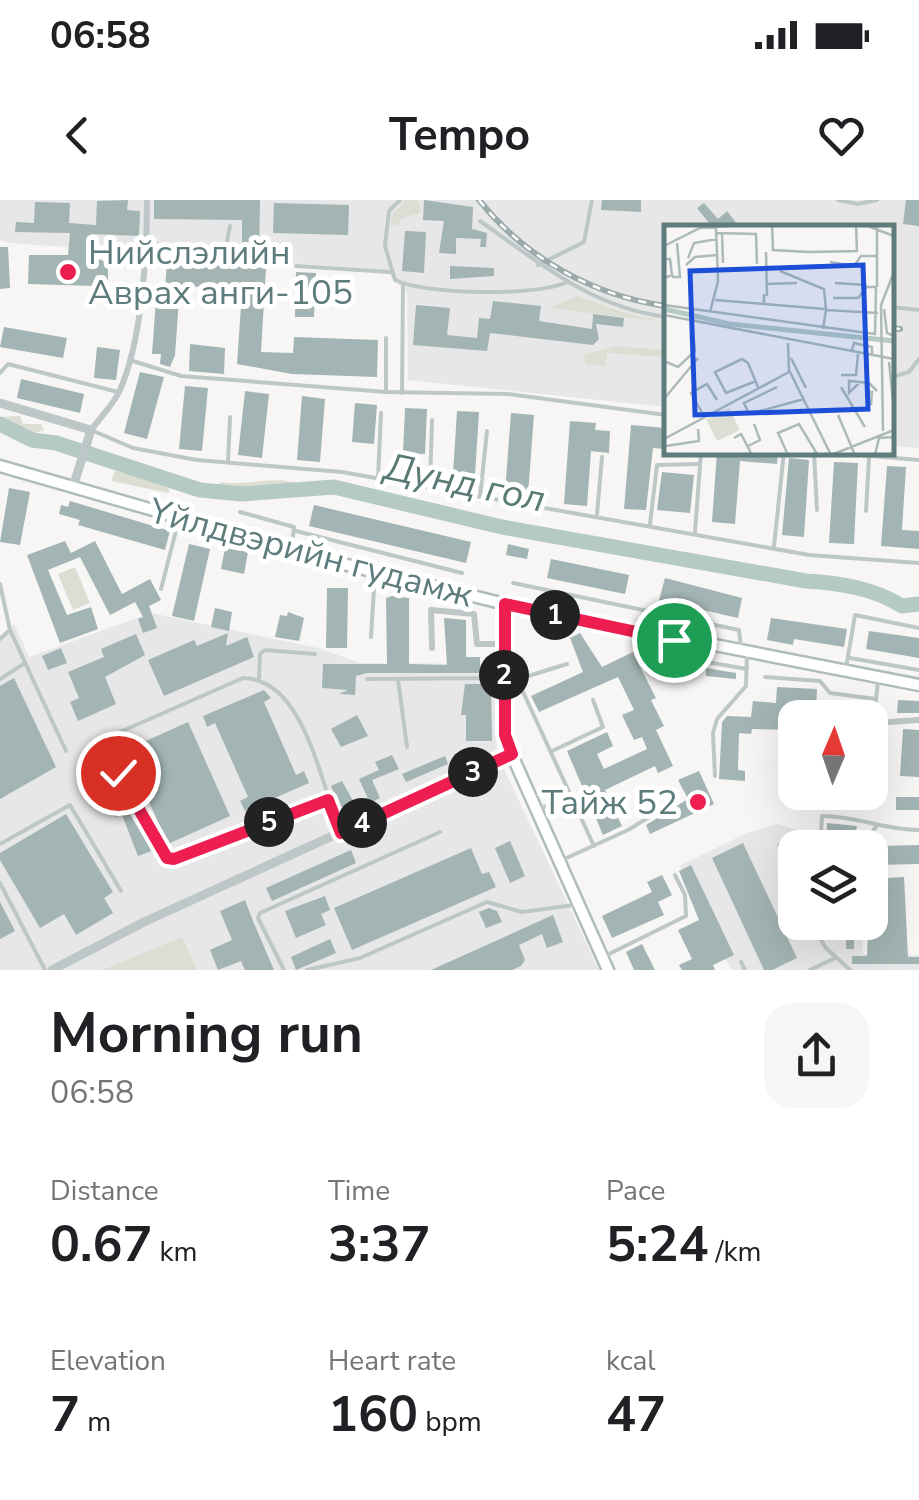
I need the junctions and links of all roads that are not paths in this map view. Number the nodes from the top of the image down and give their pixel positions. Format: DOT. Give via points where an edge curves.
graph roads {
  1 [pos="147,200"];
  2 [pos="400,200"];
  3 [pos="592,200"];
  4 [pos="838,200"];
  5 [pos="878,200"];
  6 [pos="480,221"];
  7 [pos="230,226"];
  8 [pos="147,250"];
  9 [pos="147,260"];
  10 [pos="125,264"];
  11 [pos="538,265"];
  12 [pos="296,266"];
  13 [pos="390,272"];
  14 [pos="403,284"];
  15 [pos="565,284"];
  16 [pos="894,307"];
  17 [pos="919,310"];
  18 [pos="664,317"];
  19 [pos="386,338"];
  20 [pos="919,359"];
  21 [pos="128,360"];
  22 [pos="0,373"];
  23 [pos="894,376"];
  24 [pos="118,392"];
  25 [pos="386,392"];
  26 [pos="402,393"];
  27 [pos="0,403"];
  28 [pos="381,414"];
  29 [pos="664,414"];
  30 [pos="230,417"];
  31 [pos="432,420"];
  32 [pos="487,431"];
  33 [pos="90,434"];
  34 [pos="701,455"];
  35 [pos="784,455"];
  36 [pos="814,455"];
  37 [pos="846,455"];
  38 [pos="602,456"];
  39 [pos="869,458"];
  40 [pos="919,460"];
  41 [pos="228,462"];
  42 [pos="700,464"];
  43 [pos="0,466"];
  44 [pos="378,478"];
  45 [pos="74,482"];
  46 [pos="430,488"];
  47 [pos="480,496"];
  48 [pos="817,510"];
  49 [pos="866,511"];
  50 [pos="240,512"];
  51 [pos="597,514"];
  52 [pos="179,519"];
  53 [pos="650,524"];
  54 [pos="296,531"];
  55 [pos="695,532"];
  56 [pos="774,546"];
  57 [pos="291,550"];
  58 [pos="919,564"];
  59 [pos="375,572"];
  60 [pos="462,573"];
  61 [pos="513,583"];
  62 [pos="0,584"];
  63 [pos="161,589"];
  64 [pos="505,604"];
  65 [pos="919,628"];
  66 [pos="10,630"];
  67 [pos="371,637"];
  68 [pos="0,639"];
  69 [pos="674,640"];
  70 [pos="504,644"];
  71 [pos="432,648"];
  72 [pos="316,654"];
  73 [pos="743,654"];
  74 [pos="848,657"];
  75 [pos="25,663"];
  76 [pos="567,664"];
  77 [pos="746,669"];
  78 [pos="919,670"];
  79 [pos="846,671"];
  80 [pos="878,676"];
  81 [pos="765,677"];
  82 [pos="259,678"];
  83 [pos="367,679"];
  84 [pos="0,680"];
  85 [pos="398,680"];
  86 [pos="504,680"];
  87 [pos="518,682"];
  88 [pos="919,685"];
  89 [pos="876,699"];
  90 [pos="593,700"];
  91 [pos="919,720"];
  92 [pos="888,722"];
  93 [pos="407,747"];
  94 [pos="66,751"];
  95 [pos="551,752"];
  96 [pos="512,754"];
  97 [pos="715,776"];
  98 [pos="571,796"];
  99 [pos="328,800"];
  100 [pos="677,800"];
  101 [pos="537,810"];
  102 [pos="876,827"];
  103 [pos="821,830"];
  104 [pos="873,830"];
  105 [pos="919,830"];
  106 [pos="440,832"];
  107 [pos="341,833"];
  108 [pos="0,844"];
  109 [pos="594,846"];
  110 [pos="560,861"];
  111 [pos="675,875"];
  112 [pos="0,883"];
  113 [pos="122,891"];
  114 [pos="579,904"];
  115 [pos="822,940"];
  116 [pos="603,958"];
  117 [pos="835,958"];
  118 [pos="741,962"];
  119 [pos="48,970"];
  120 [pos="284,970"];
  121 [pos="307,970"];
  122 [pos="608,970"];
  123 [pos="745,970"];
  124 [pos="810,970"];
  125 [pos="850,970"];
  1 -- 8 [label="street"];
  2 -- 13 [label="lane" via="389,211"];
  3 -- 11 [label="lane" via="584,242"];
  4 -- 5 [label="lane"];
  6 -- 11 [label="lane"];
  7 -- 8 [label="lane" via="225,252"];
  8 -- 9 [label="street"];
  9 -- 10 [label="street"];
  9 -- 21 [label="street"];
  11 -- 15 [label="lane"];
  12 -- 13 [label="lane"];
  13 -- 14 [label="lane"];
  14 -- 15 [label="lane" via="535,292"];
  14 -- 26 [label="lane"];
  15 -- 18 [label="lane"];
  16 -- 17 [label="lane"];
  19 -- 25 [label="lane"];
  20 -- 23 [label="lane"];
  21 -- 24 [label="street"];
  21 -- 25 [label="lane" via="181,376"];
  22 -- 24 [label="lane" via="8,364"];
  24 -- 33 [label="street"];
  25 -- 26 [label="lane"];
  26 -- 29 [label="lane" via="508,394"];
  27 -- 33 [label="street"];
  28 -- 44 [label="lane"];
  30 -- 41 [label="lane"];
  31 -- 46 [label="lane"];
  32 -- 47 [label="lane"];
  33 -- 41 [label="lane" via="153,453"];
  33 -- 45 [label="street"];
  34 -- 42 [label="lane"];
  35 -- 56 [label="lane"];
  36 -- 48 [label="lane"];
  37 -- 39 [label="lane"];
  38 -- 51 [label="lane"];
  39 -- 40 [label="lane"];
  39 -- 49 [label="lane"];
  41 -- 44 [label="lane"];
  42 -- 53 [label="lane" via="656,465"];
  42 -- 55 [label="lane"];
  43 -- 45 [label="main road, Yйлдвэрийн гудамж"];
  44 -- 46 [label="lane"];
  45 -- 52 [label="main road, Yйлдвэрийн гудамж"];
  46 -- 47 [label="lane"];
  47 -- 51 [label="lane"];
  50 -- 54 [label="lane"];
  51 -- 53 [label="lane"];
  52 -- 57 [label="main road, Yйлдвэрийн гудамж"];
  52 -- 63 [label="lane"];
  53 -- 55 [label="lane"];
  54 -- 57 [label="lane"];
  54 -- 60 [label="lane"];
  55 -- 56 [label="lane"];
  56 -- 58 [label="lane"];
  57 -- 59 [label="main road, Yйлдвэрийн гудамж"];
  59 -- 64 [label="main road, Yйлдвэрийн гудамж"];
  59 -- 67 [label="lane"];
  61 -- 73 [label="lane" via="739,630"];
  62 -- 66 [label="lane"];
  64 -- 69 [label="main road, Yйлдвэрийн гудамж"];
  64 -- 70 [label="main road"];
  65 -- 74 [label="lane" via="854,615"];
  66 -- 68 [label="lane"];
  66 -- 75 [label="lane"];
  69 -- 73 [label="main road, Yйлдвэрийн гудамж"];
  69 -- 77 [label="lane" via="682,658"];
  70 -- 71 [label="street" via="477,644 474,614 431,610"];
  70 -- 86 [label="main road"];
  72 -- 82 [label="lane" via="265,650"];
  73 -- 77 [label="lane"];
  73 -- 79 [label="main road, Yйлдвэрийн гудамж"];
  74 -- 78 [label="lane"];
  74 -- 79 [label="lane"];
  75 -- 84 [label="lane"];
  75 -- 94 [label="lane"];
  76 -- 87 [label="lane"];
  77 -- 97 [label="lane" via="740,696 717,719"];
  79 -- 80 [label="main road, Yйлдвэрийн гудамж"];
  80 -- 88 [label="main road, Yйлдвэрийн гудамж"];
  80 -- 89 [label="lane"];
  81 -- 89 [label="lane" via="820,681 830,693"];
  82 -- 99 [label="lane" via="292,704"];
  82 -- 99 [label="lane" via="243,678 120,732 112,743 118,773 160,851 174,859"];
  83 -- 85 [label="lane"];
  85 -- 86 [label="lane"];
  85 -- 93 [label="lane"];
  86 -- 87 [label="lane"];
  86 -- 96 [label="main road"];
  87 -- 95 [label="lane"];
  90 -- 95 [label="lane" via="603,727"];
  91 -- 92 [label="street"];
  95 -- 98 [label="lane"];
  96 -- 101 [label="main road"];
  96 -- 107 [label="street"];
  98 -- 101 [label="lane"];
  98 -- 109 [label="lane"];
  99 -- 107 [label="lane"];
  100 -- 109 [label="lane"];
  101 -- 110 [label="main road"];
  102 -- 103 [label="lane" via="860,818 822,816"];
  102 -- 104 [label="lane"];
  102 -- 105 [label="lane"];
  106 -- 120 [label="lane" via="260,913"];
  107 -- 119 [label="street"];
  108 -- 113 [label="lane" via="70,805"];
  109 -- 110 [label="lane"];
  110 -- 114 [label="main road"];
  111 -- 116 [label="lane" via="686,916"];
  112 -- 119 [label="lane"];
  114 -- 116 [label="main road"];
  114 -- 121 [label="lane" via="522,912 488,902 360,958"];
  115 -- 117 [label="lane"];
  116 -- 122 [label="main road"];
  117 -- 124 [label="lane"];
  117 -- 125 [label="lane"];
  118 -- 123 [label="lane"];
}
